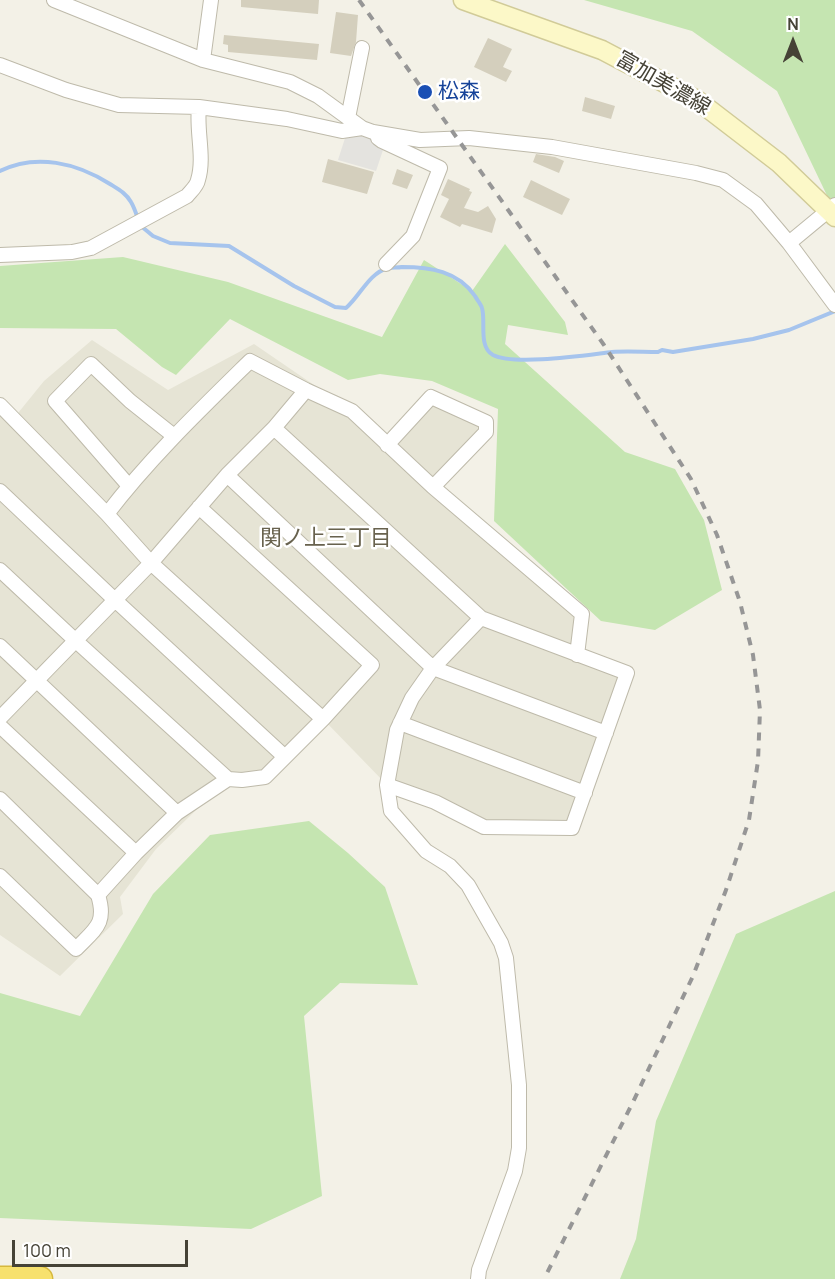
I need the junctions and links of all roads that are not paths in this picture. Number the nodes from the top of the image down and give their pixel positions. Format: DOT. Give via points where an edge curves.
graph roads {
  1 [pos="54,0"];
  2 [pos="212,0"];
  3 [pos="463,0"];
  4 [pos="362,48"];
  5 [pos="203,60"];
  6 [pos="0,65"];
  7 [pos="199,107"];
  8 [pos="348,118"];
  9 [pos="367,130"];
  10 [pos="833,211"];
  11 [pos="789,243"];
  12 [pos="0,255"];
  13 [pos="386,264"];
  14 [pos="834,304"];
  15 [pos="306,390"];
  16 [pos="0,405"];
  17 [pos="274,428"];
  18 [pos="174,436"];
  19 [pos="387,445"];
  20 [pos="227,475"];
  21 [pos="129,486"];
  22 [pos="433,487"];
  23 [pos="0,491"];
  24 [pos="200,507"];
  25 [pos="107,514"];
  26 [pos="151,563"];
  27 [pos="0,570"];
  28 [pos="115,600"];
  29 [pos="481,618"];
  30 [pos="76,641"];
  31 [pos="0,646"];
  32 [pos="577,655"];
  33 [pos="433,668"];
  34 [pos="37,681"];
  35 [pos="0,718"];
  36 [pos="323,719"];
  37 [pos="400,723"];
  38 [pos="0,726"];
  39 [pos="606,733"];
  40 [pos="285,757"];
  41 [pos="228,779"];
  42 [pos="387,786"];
  43 [pos="585,793"];
  44 [pos="0,799"];
  45 [pos="177,813"];
  46 [pos="136,853"];
  47 [pos="0,876"];
  48 [pos="98,895"];
  49 [pos="0,1279"];
  50 [pos="40,1279"];
  51 [pos="478,1279"];
  1 -- 5 [label="street"];
  2 -- 5 [label="street"];
  3 -- 10 [label="main road, 富加美濃線" via="602,50 697,100"];
  4 -- 8 [label="street"];
  5 -- 8 [label="street" via="290,82"];
  6 -- 7 [label="street" via="119,105"];
  7 -- 9 [label="street" via="342,130"];
  7 -- 12 [label="street" via="200,168 198,183 188,196 91,248"];
  8 -- 9 [label="street"];
  9 -- 11 [label="street" via="420,140 469,138 528,143 723,180 756,204"];
  9 -- 13 [label="street" via="440,168 413,236"];
  10 -- 11 [label="street"];
  11 -- 14 [label="street"];
  15 -- 17 [label="street"];
  15 -- 18 [label="street" via="250,361"];
  15 -- 19 [label="street" via="352,411"];
  16 -- 25 [label="street"];
  17 -- 20 [label="street"];
  17 -- 29 [label="street"];
  18 -- 21 [label="street"];
  18 -- 21 [label="street" via="91,364 55,401"];
  19 -- 22 [label="street"];
  19 -- 22 [label="street" via="431,397 486,422 486,432"];
  20 -- 24 [label="street"];
  20 -- 33 [label="street"];
  21 -- 25 [label="street"];
  22 -- 32 [label="street" via="582,614"];
  23 -- 28 [label="street"];
  24 -- 26 [label="street"];
  24 -- 36 [label="street" via="372,666"];
  25 -- 26 [label="street"];
  26 -- 28 [label="street"];
  26 -- 36 [label="street"];
  27 -- 30 [label="street"];
  28 -- 30 [label="street"];
  28 -- 40 [label="street"];
  29 -- 32 [label="street"];
  29 -- 33 [label="street"];
  30 -- 34 [label="street"];
  30 -- 41 [label="street"];
  31 -- 34 [label="street"];
  32 -- 39 [label="street" via="627,673"];
  33 -- 37 [label="street"];
  33 -- 39 [label="street"];
  34 -- 35 [label="street"];
  34 -- 45 [label="street"];
  36 -- 40 [label="street"];
  37 -- 42 [label="street"];
  37 -- 43 [label="street"];
  38 -- 46 [label="street"];
  39 -- 43 [label="street"];
  40 -- 41 [label="street" via="265,777"];
  41 -- 45 [label="street"];
  42 -- 43 [label="street" via="435,802 484,827 572,828"];
  42 -- 51 [label="street" via="391,811 426,850 450,866 468,885 506,958 519,1085 519,1148 515,1171"];
  44 -- 48 [label="street"];
  45 -- 46 [label="street"];
  46 -- 48 [label="street"];
  47 -- 48 [label="street" via="76,949 99,925 102,909"];
  49 -- 50 [label="highway"];
}
